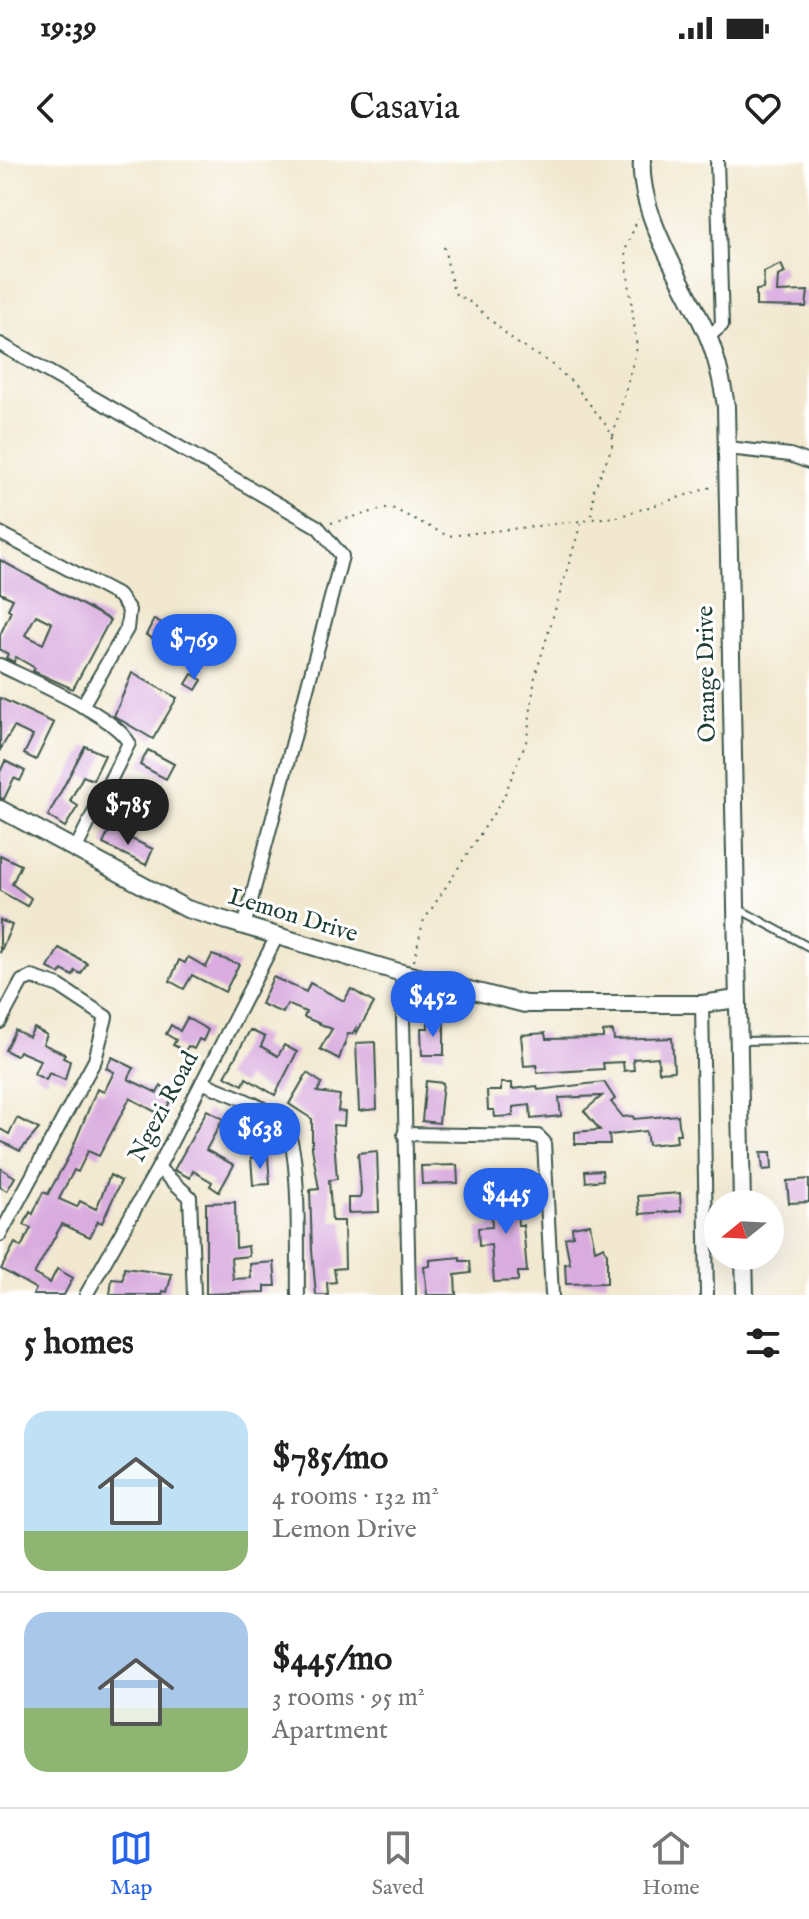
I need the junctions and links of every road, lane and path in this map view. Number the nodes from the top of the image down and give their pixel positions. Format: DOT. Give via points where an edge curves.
graph roads {
  1 [pos="642,160"];
  2 [pos="717,160"];
  3 [pos="648,205"];
  4 [pos="444,247"];
  5 [pos="708,337"];
  6 [pos="0,344"];
  7 [pos="613,436"];
  8 [pos="728,448"];
  9 [pos="809,462"];
  10 [pos="728,482"];
  11 [pos="591,519"];
  12 [pos="581,523"];
  13 [pos="318,527"];
  14 [pos="0,533"];
  15 [pos="0,665"];
  16 [pos="82,706"];
  17 [pos="0,809"];
  18 [pos="75,850"];
  19 [pos="735,907"];
  20 [pos="244,927"];
  21 [pos="276,938"];
  22 [pos="809,947"];
  23 [pos="407,974"];
  24 [pos="737,999"];
  25 [pos="702,1004"];
  26 [pos="0,1022"];
  27 [pos="809,1040"];
  28 [pos="738,1041"];
  29 [pos="202,1082"];
  30 [pos="404,1134"];
  31 [pos="158,1168"];
  32 [pos="742,1190"];
  33 [pos="0,1235"];
  34 [pos="744,1270"];
  35 [pos="86,1295"];
  36 [pos="194,1295"];
  37 [pos="298,1295"];
  38 [pos="409,1295"];
  39 [pos="552,1295"];
  40 [pos="707,1295"];
  41 [pos="745,1295"];
  1 -- 3 [label="street, Orange Drive"];
  2 -- 5 [label="street" via="722,325"];
  3 -- 5 [label="street, Orange Drive"];
  3 -- 7 [label="path" via="630,232 625,251 637,348"];
  4 -- 7 [label="path" via="454,293 572,382"];
  5 -- 8 [label="street, Orange Drive" via="724,394"];
  6 -- 13 [label="street"];
  7 -- 11 [label="path" via="590,506"];
  8 -- 9 [label="street"];
  8 -- 10 [label="street, Orange Drive"];
  10 -- 11 [label="path" via="617,517"];
  10 -- 19 [label="street, Orange Drive"];
  11 -- 12 [label="path"];
  12 -- 13 [label="path" via="556,521 448,536 390,507"];
  12 -- 23 [label="path" via="535,677 527,739 503,799 423,922"];
  13 -- 20 [label="street" via="342,556"];
  14 -- 16 [label="street" via="119,596 129,610 127,629"];
  15 -- 16 [label="street"];
  16 -- 18 [label="street" via="129,743"];
  17 -- 18 [label="street, Lemon Drive"];
  18 -- 20 [label="street, Lemon Drive" via="187,909"];
  19 -- 22 [label="lane"];
  19 -- 24 [label="street, Orange Drive"];
  20 -- 21 [label="street, Lemon Drive"];
  21 -- 23 [label="street, Lemon Drive"];
  21 -- 29 [label="street, Ngezi Road"];
  23 -- 25 [label="street, Lemon Drive" via="525,1004"];
  23 -- 30 [label="street"];
  24 -- 25 [label="street, Lemon Drive"];
  24 -- 28 [label="street, Orange Drive"];
  25 -- 40 [label="street"];
  26 -- 33 [label="street" via="22,981 32,977 59,986 106,1017 95,1060"];
  27 -- 28 [label="lane"];
  28 -- 32 [label="street, Orange Drive"];
  29 -- 31 [label="street, Ngezi Road"];
  29 -- 37 [label="street" via="274,1116 289,1133 297,1204"];
  30 -- 38 [label="street"];
  30 -- 39 [label="street" via="538,1136 544,1142"];
  31 -- 35 [label="street, Ngezi Road"];
  31 -- 36 [label="street" via="190,1197"];
  34 -- 41 [label="street"];
}
